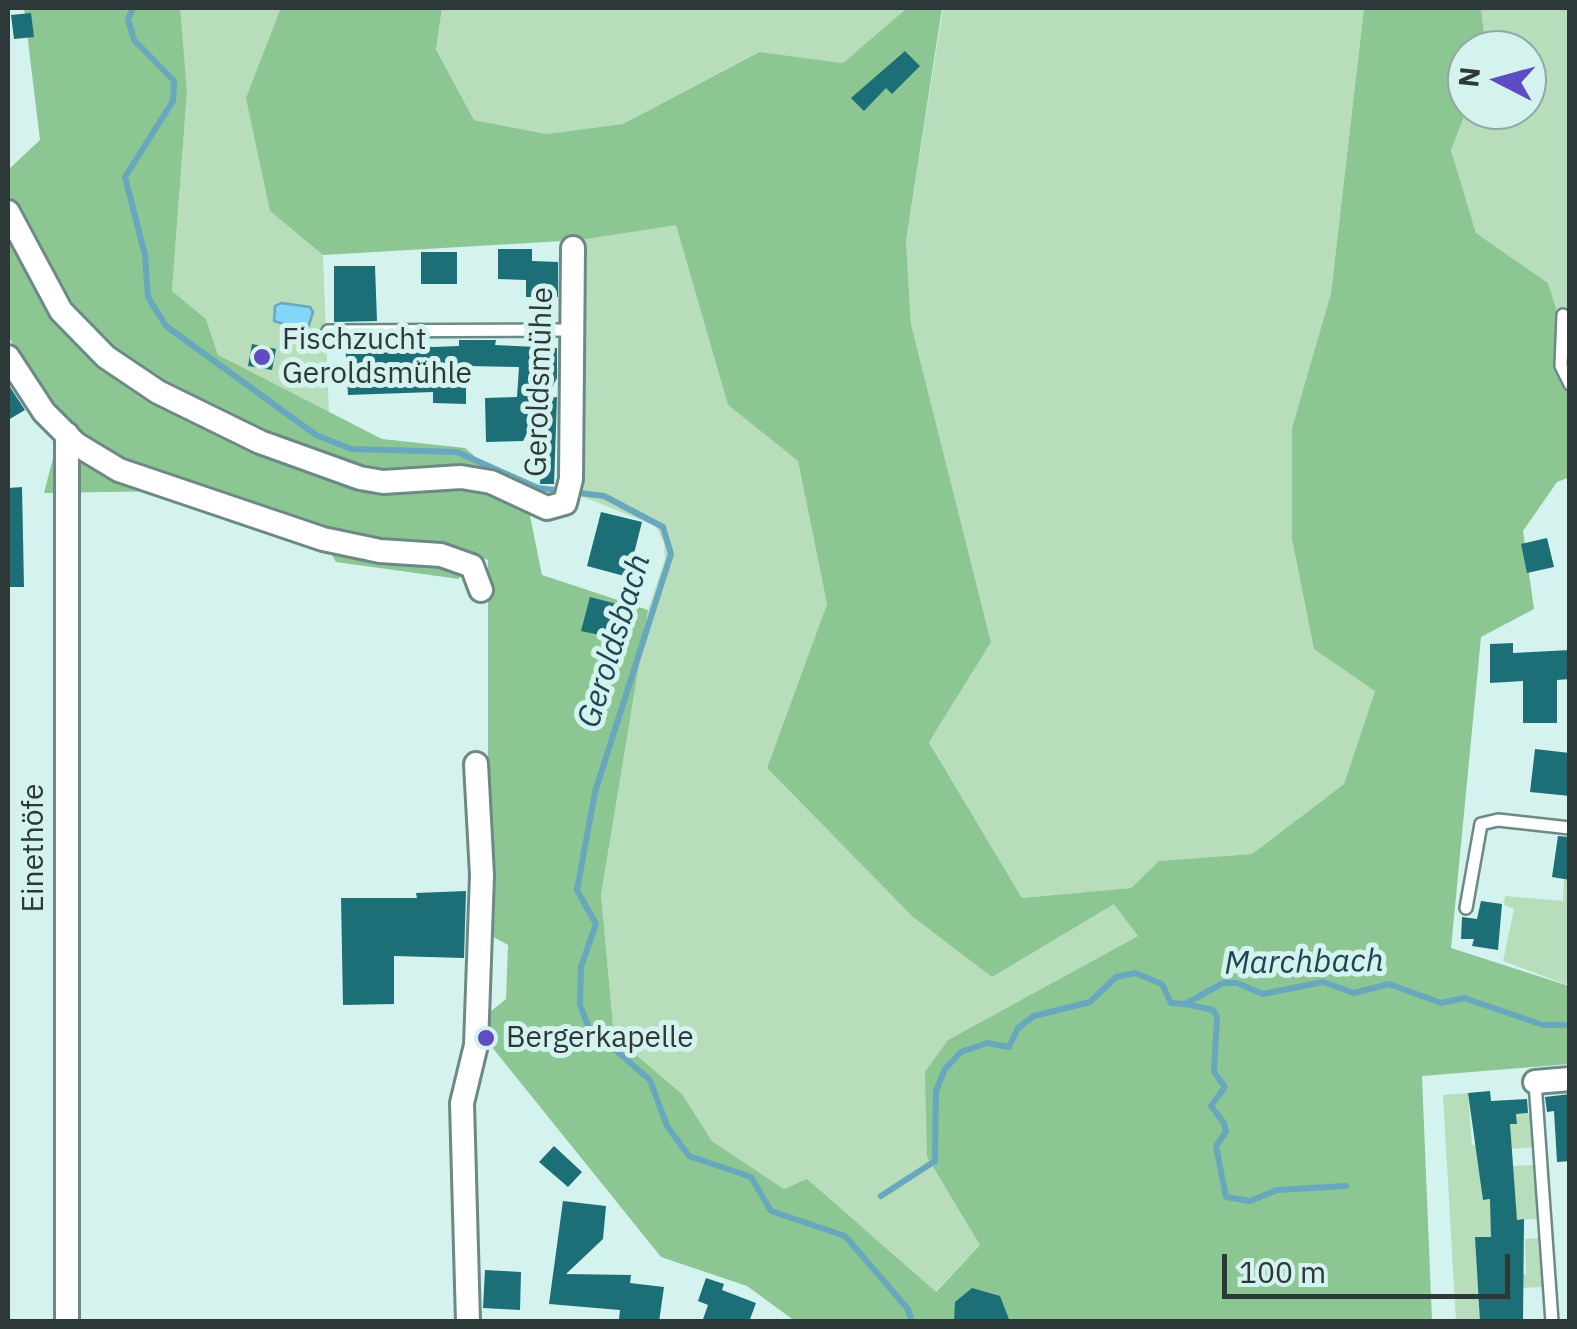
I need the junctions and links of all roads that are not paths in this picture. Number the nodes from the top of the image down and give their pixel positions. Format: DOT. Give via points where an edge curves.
graph roads {
  1 [pos="8,212"];
  2 [pos="573,248"];
  3 [pos="1563,315"];
  4 [pos="572,330"];
  5 [pos="328,331"];
  6 [pos="8,357"];
  7 [pos="1570,384"];
  8 [pos="66,434"];
  9 [pos="481,590"];
  10 [pos="476,764"];
  11 [pos="1570,828"];
  12 [pos="1466,908"];
  13 [pos="1570,1079"];
  14 [pos="1535,1082"];
  15 [pos="67,1322"];
  16 [pos="468,1322"];
  17 [pos="1552,1322"];
  1 -- 4 [label="street, Geroldsmühle" via="47,288 84,337 208,420 360,478 460,477 491,482 546,508 564,502 571,479"];
  2 -- 4 [label="street, Geroldsmühle"];
  3 -- 7 [label="lane" via="1560,366"];
  4 -- 5 [label="lane"];
  6 -- 8 [label="street"];
  8 -- 9 [label="street" via="118,470 324,539 441,555 472,566"];
  8 -- 15 [label="street, Einethöfe"];
  10 -- 16 [label="street" via="482,875 476,1045 462,1104"];
  11 -- 12 [label="lane" via="1482,824"];
  13 -- 14 [label="street"];
  14 -- 17 [label="lane"];
}
